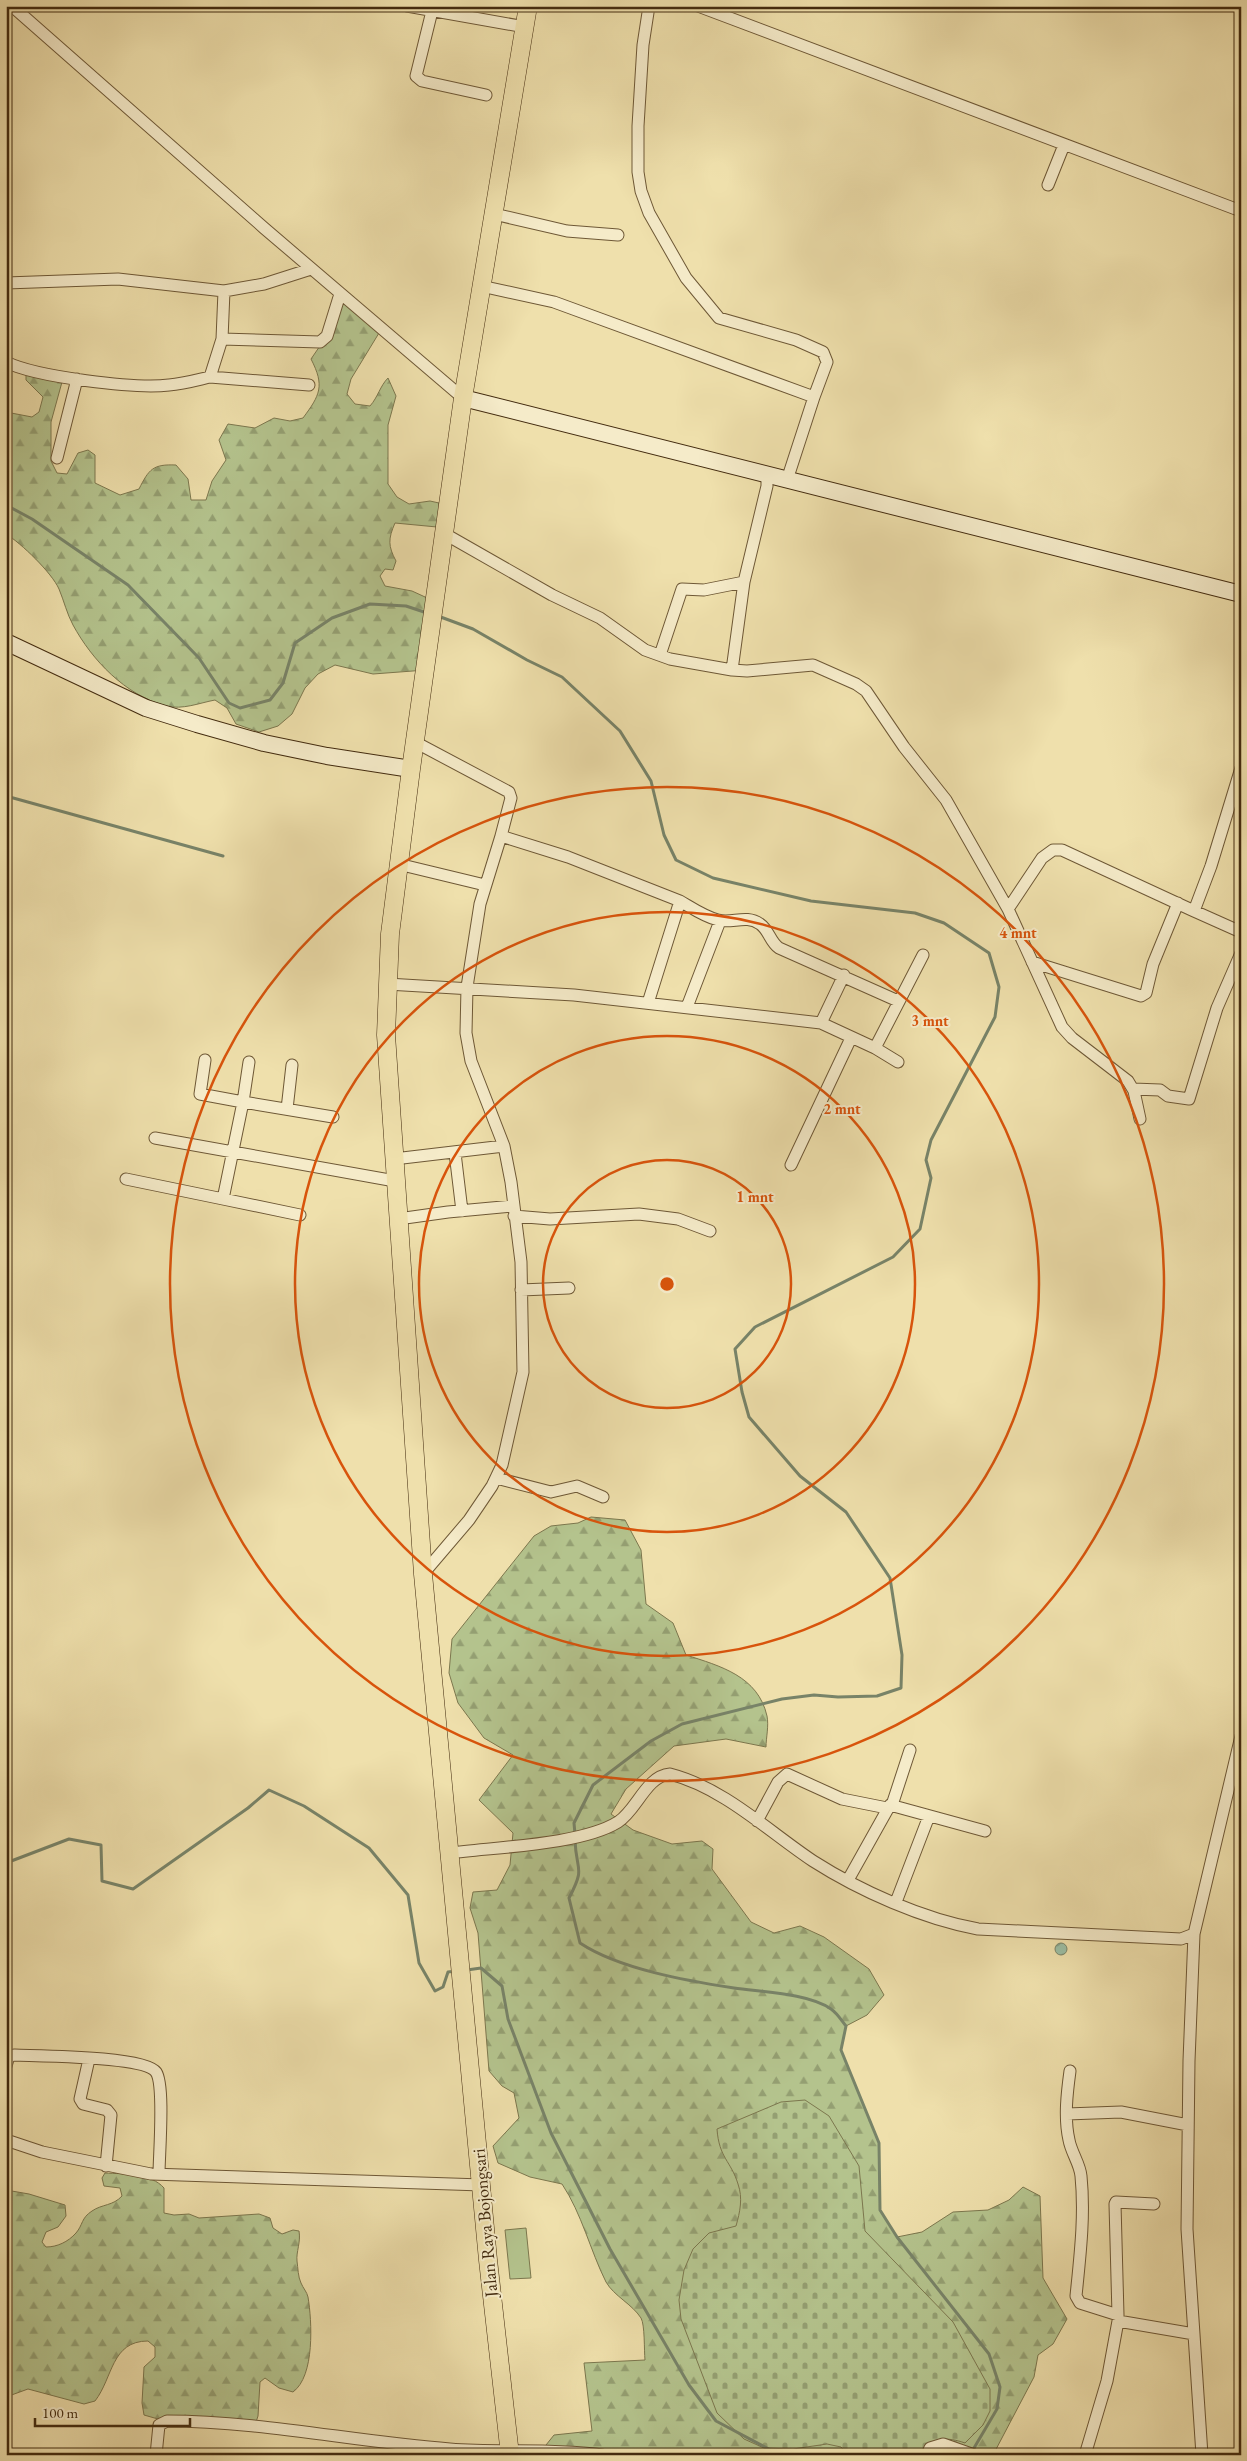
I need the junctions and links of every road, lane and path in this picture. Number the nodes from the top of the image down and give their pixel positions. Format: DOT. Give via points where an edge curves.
graph roads {
  1 [pos="12,6"];
  2 [pos="407,6"];
  3 [pos="528,6"];
  4 [pos="649,6"];
  5 [pos="698,6"];
  6 [pos="432,11"];
  7 [pos="525,27"];
  8 [pos="486,94"];
  9 [pos="1064,145"];
  10 [pos="1048,185"];
  11 [pos="1241,211"];
  12 [pos="494,214"];
  13 [pos="618,235"];
  14 [pos="311,269"];
  15 [pos="6,283"];
  16 [pos="482,286"];
  17 [pos="224,291"];
  18 [pos="340,294"];
  19 [pos="222,339"];
  20 [pos="6,362"];
  21 [pos="210,377"];
  22 [pos="77,379"];
  23 [pos="309,385"];
  24 [pos="814,397"];
  25 [pos="463,398"];
  26 [pos="57,458"];
  27 [pos="767,475"];
  28 [pos="786,480"];
  29 [pos="445,534"];
  30 [pos="744,582"];
  31 [pos="1241,594"];
  32 [pos="6,642"];
  33 [pos="660,656"];
  34 [pos="732,670"];
  35 [pos="414,742"];
  36 [pos="1241,768"];
  37 [pos="410,769"];
  38 [pos="501,836"];
  39 [pos="398,864"];
  40 [pos="485,885"];
  41 [pos="680,901"];
  42 [pos="1178,904"];
  43 [pos="1008,909"];
  44 [pos="1194,911"];
  45 [pos="720,921"];
  46 [pos="1241,932"];
  47 [pos="1241,954"];
  48 [pos="923,955"];
  49 [pos="1032,962"];
  50 [pos="844,975"];
  51 [pos="387,984"];
  52 [pos="467,987"];
  53 [pos="898,1002"];
  54 [pos="648,1003"];
  55 [pos="688,1008"];
  56 [pos="821,1023"];
  57 [pos="851,1038"];
  58 [pos="875,1048"];
  59 [pos="205,1060"];
  60 [pos="249,1062"];
  61 [pos="898,1062"];
  62 [pos="292,1065"];
  63 [pos="1133,1089"];
  64 [pos="243,1102"];
  65 [pos="287,1109"];
  66 [pos="333,1117"];
  67 [pos="1140,1119"];
  68 [pos="155,1138"];
  69 [pos="504,1146"];
  70 [pos="455,1153"];
  71 [pos="234,1154"];
  72 [pos="394,1159"];
  73 [pos="791,1165"];
  74 [pos="126,1179"];
  75 [pos="395,1181"];
  76 [pos="224,1199"];
  77 [pos="462,1211"];
  78 [pos="513,1211"];
  79 [pos="300,1215"];
  80 [pos="398,1219"];
  81 [pos="710,1232"];
  82 [pos="569,1288"];
  83 [pos="521,1290"];
  84 [pos="496,1478"];
  85 [pos="603,1497"];
  86 [pos="423,1574"];
  87 [pos="1241,1736"];
  88 [pos="910,1750"];
  89 [pos="889,1807"];
  90 [pos="929,1816"];
  91 [pos="756,1821"];
  92 [pos="985,1831"];
  93 [pos="450,1854"];
  94 [pos="848,1880"];
  95 [pos="896,1902"];
  96 [pos="1194,1934"];
  97 [pos="89,2058"];
  98 [pos="6,2066"];
  99 [pos="1070,2070"];
  100 [pos="1067,2114"];
  101 [pos="1188,2125"];
  102 [pos="6,2140"];
  103 [pos="106,2166"];
  104 [pos="159,2174"];
  105 [pos="482,2185"];
  106 [pos="1154,2204"];
  107 [pos="1118,2318"];
  108 [pos="1194,2334"];
  109 [pos="510,2453"];
  110 [pos="156,2455"];
  111 [pos="602,2455"];
  112 [pos="927,2455"];
  113 [pos="974,2455"];
  114 [pos="1085,2455"];
  115 [pos="1202,2455"];
  1 -- 14 [label="street"];
  2 -- 6 [label="street"];
  3 -- 7 [label="main road, Jalan Raya Bojongsari"];
  4 -- 24 [label="street" via="643,45 638,172 640,191 649,213 686,278 719,318 796,340 823,352 827,362"];
  5 -- 9 [label="street"];
  6 -- 7 [label="street"];
  6 -- 8 [label="street" via="416,76 422,81"];
  7 -- 12 [label="main road, Jalan Raya Bojongsari"];
  9 -- 10 [label="street"];
  9 -- 11 [label="street"];
  12 -- 13 [label="street" via="567,231"];
  12 -- 16 [label="main road, Jalan Raya Bojongsari"];
  14 -- 17 [label="street" via="264,284"];
  14 -- 18 [label="street"];
  15 -- 17 [label="street" via="118,279"];
  16 -- 24 [label="street" via="554,302"];
  16 -- 25 [label="main road, Jalan Raya Bojongsari"];
  17 -- 19 [label="street"];
  18 -- 19 [label="street" via="327,336 320,342"];
  18 -- 25 [label="street"];
  19 -- 21 [label="street"];
  20 -- 22 [label="street" via="36,372"];
  21 -- 22 [label="street" via="168,386"];
  21 -- 23 [label="street"];
  22 -- 26 [label="street"];
  24 -- 28 [label="street"];
  25 -- 27 [label="street"];
  25 -- 29 [label="main road, Jalan Raya Bojongsari"];
  27 -- 28 [label="street"];
  27 -- 30 [label="street"];
  28 -- 31 [label="street"];
  29 -- 33 [label="street" via="600,618 645,650"];
  29 -- 35 [label="main road, Jalan Raya Bojongsari"];
  30 -- 33 [label="street" via="704,590 682,589"];
  30 -- 34 [label="street"];
  32 -- 37 [label="street" via="146,708 196,724 291,749"];
  33 -- 34 [label="street"];
  34 -- 43 [label="street" via="813,665 866,691 904,748 946,800"];
  35 -- 37 [label="main road, Jalan Raya Bojongsari"];
  35 -- 38 [label="street" via="509,792 511,798"];
  36 -- 44 [label="street" via="1212,866"];
  37 -- 39 [label="main road, Jalan Raya Bojongsari"];
  38 -- 40 [label="street"];
  38 -- 41 [label="street" via="568,857"];
  39 -- 40 [label="street"];
  39 -- 51 [label="main road, Jalan Raya Bojongsari"];
  40 -- 52 [label="street"];
  41 -- 45 [label="street"];
  41 -- 54 [label="street"];
  42 -- 43 [label="street" via="1057,849 1042,858"];
  42 -- 44 [label="street"];
  42 -- 49 [label="street" via="1153,964 1146,992 1141,996"];
  43 -- 49 [label="street"];
  44 -- 46 [label="street"];
  45 -- 50 [label="street" via="756,922 779,948"];
  45 -- 55 [label="street"];
  47 -- 63 [label="street" via="1217,1008 1189,1099 1168,1096 1160,1090"];
  48 -- 53 [label="street"];
  49 -- 63 [label="street" via="1062,1027 1128,1081"];
  50 -- 53 [label="street"];
  50 -- 56 [label="street"];
  51 -- 52 [label="street"];
  51 -- 72 [label="main road, Jalan Raya Bojongsari" via="386,1035"];
  52 -- 54 [label="street"];
  52 -- 69 [label="street" via="466,1033 471,1061"];
  53 -- 58 [label="street"];
  54 -- 55 [label="street"];
  55 -- 56 [label="street"];
  56 -- 57 [label="street"];
  57 -- 58 [label="street"];
  57 -- 73 [label="street"];
  58 -- 61 [label="street"];
  59 -- 64 [label="street" via="200,1094"];
  60 -- 64 [label="street"];
  62 -- 65 [label="street"];
  63 -- 67 [label="street"];
  64 -- 65 [label="street"];
  64 -- 71 [label="street"];
  65 -- 66 [label="street"];
  68 -- 71 [label="street"];
  69 -- 70 [label="street"];
  69 -- 78 [label="street"];
  70 -- 72 [label="street"];
  70 -- 77 [label="street"];
  71 -- 75 [label="street"];
  71 -- 76 [label="street"];
  72 -- 75 [label="main road, Jalan Raya Bojongsari"];
  74 -- 76 [label="street"];
  75 -- 80 [label="main road, Jalan Raya Bojongsari"];
  76 -- 79 [label="street"];
  77 -- 78 [label="street"];
  77 -- 80 [label="street"];
  78 -- 81 [label="street" via="550,1219 639,1214 678,1219"];
  78 -- 83 [label="street" via="521,1262"];
  80 -- 86 [label="main road, Jalan Raya Bojongsari"];
  82 -- 83 [label="street"];
  83 -- 84 [label="street" via="523,1372 502,1465"];
  84 -- 85 [label="street" via="551,1492 577,1486"];
  84 -- 86 [label="street" via="469,1520"];
  86 -- 93 [label="main road, Jalan Raya Bojongsari"];
  87 -- 96 [label="street"];
  88 -- 89 [label="street"];
  89 -- 90 [label="street"];
  89 -- 91 [label="street" via="842,1799 787,1774 778,1782"];
  89 -- 94 [label="street"];
  90 -- 92 [label="street"];
  90 -- 95 [label="street"];
  91 -- 93 [label="street" via="719,1795 670,1774 658,1778 618,1822 585,1836"];
  91 -- 94 [label="street" via="815,1862"];
  93 -- 105 [label="main road, Jalan Raya Bojongsari"];
  94 -- 95 [label="street"];
  95 -- 96 [label="street" via="945,1923 978,1929 1176,1939"];
  96 -- 101 [label="street"];
  97 -- 98 [label="street" via="15,2055 9,2056"];
  97 -- 103 [label="street" via="80,2099 83,2104 107,2110 111,2115"];
  97 -- 104 [label="street" via="136,2062 156,2072 160,2090"];
  99 -- 100 [label="street"];
  100 -- 101 [label="street" via="1121,2112"];
  100 -- 107 [label="street" via="1069,2142 1081,2174 1083,2232 1076,2296 1080,2303"];
  101 -- 108 [label="street" via="1187,2229"];
  102 -- 103 [label="street" via="42,2152"];
  103 -- 104 [label="street"];
  104 -- 105 [label="street"];
  105 -- 109 [label="main road, Jalan Raya Bojongsari"];
  106 -- 107 [label="street" via="1115,2204"];
  107 -- 108 [label="street"];
  107 -- 114 [label="street" via="1107,2381"];
  108 -- 115 [label="street"];
  109 -- 110 [label="street" via="232,2423 166,2420 157,2431"];
  109 -- 111 [label="street" via="573,2450"];
  112 -- 113 [label="street" via="930,2448 943,2444"];
}
